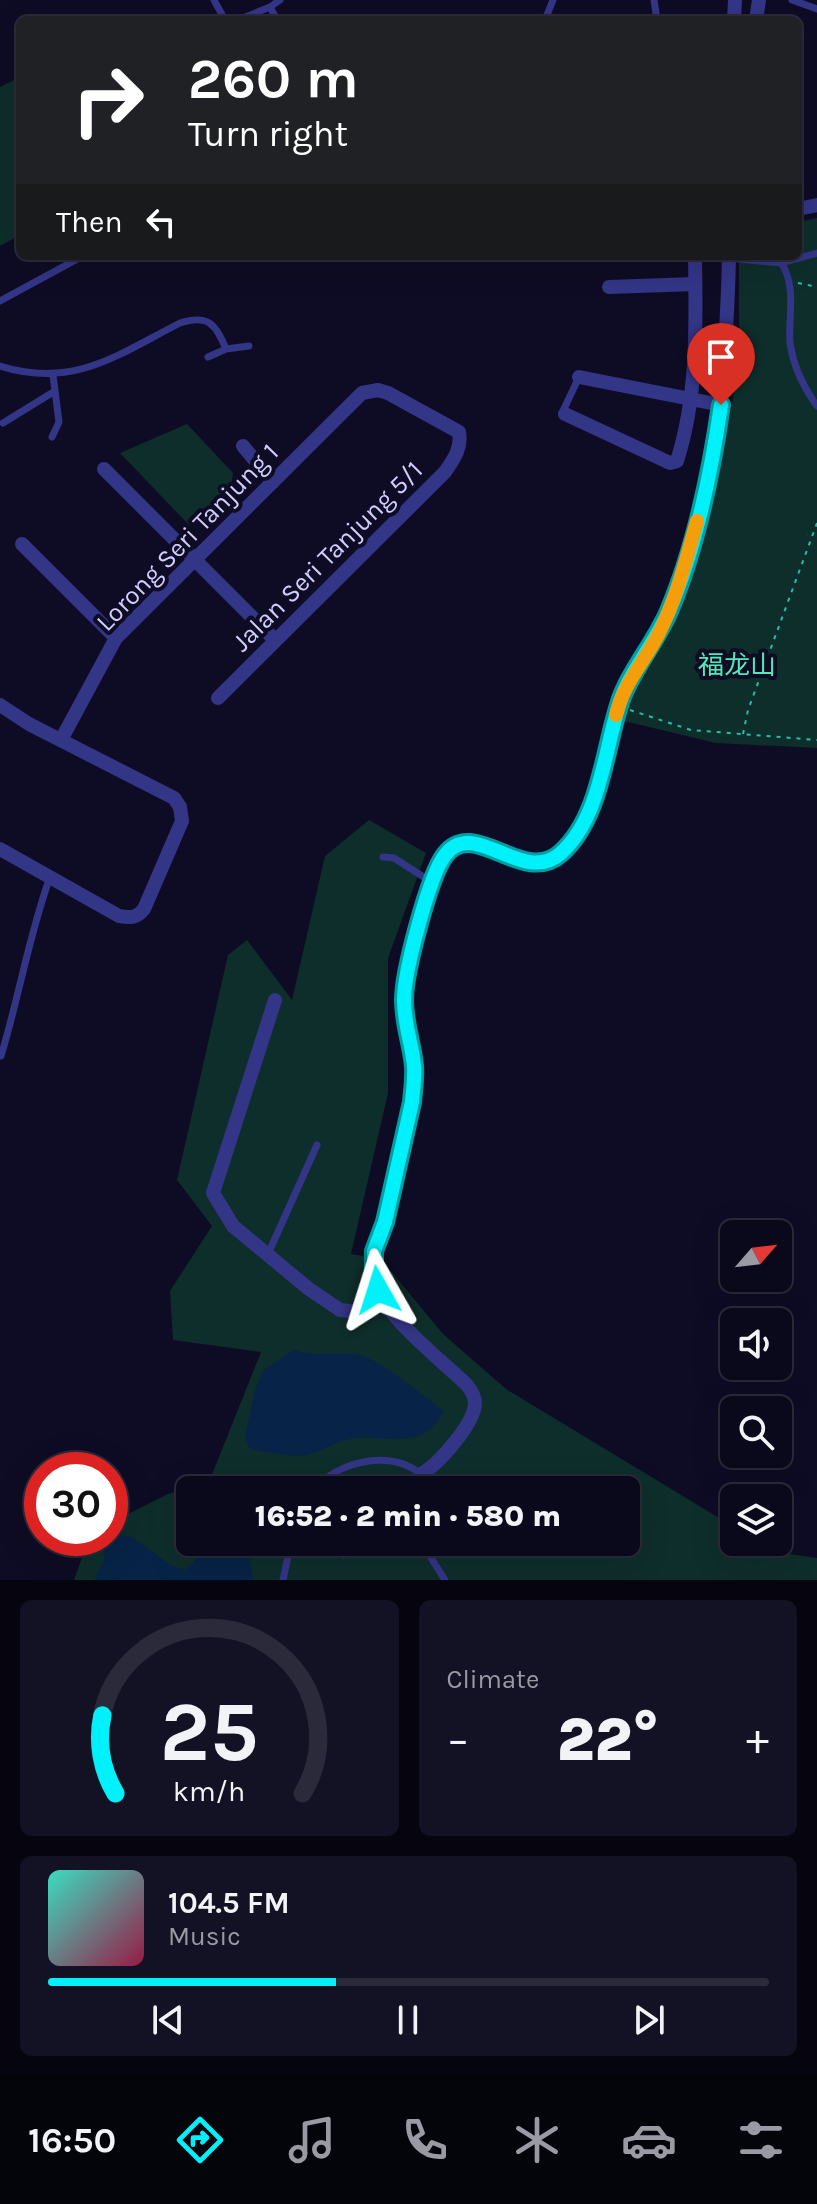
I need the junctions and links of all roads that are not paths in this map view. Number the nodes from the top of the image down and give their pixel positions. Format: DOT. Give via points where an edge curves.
graph roads {
  1 [pos="280,0"];
  2 [pos="792,0"];
  3 [pos="270,7"];
  4 [pos="817,9"];
  5 [pos="248,16"];
  6 [pos="275,16"];
  7 [pos="76,260"];
  8 [pos="695,260"];
  9 [pos="729,260"];
  10 [pos="755,260"];
  11 [pos="792,260"];
  12 [pos="781,263"];
  13 [pos="695,284"];
  14 [pos="609,287"];
  15 [pos="0,301"];
  16 [pos="249,346"];
  17 [pos="226,349"];
  18 [pos="208,357"];
  19 [pos="0,366"];
  20 [pos="53,375"];
  21 [pos="579,377"];
  22 [pos="374,390"];
  23 [pos="55,391"];
  24 [pos="690,400"];
  25 [pos="721,405"];
  26 [pos="817,406"];
  27 [pos="565,414"];
  28 [pos="3,423"];
  29 [pos="52,437"];
  30 [pos="243,446"];
  31 [pos="104,469"];
  32 [pos="273,482"];
  33 [pos="22,544"];
  34 [pos="194,561"];
  35 [pos="116,638"];
  36 [pos="275,640"];
  37 [pos="218,698"];
  38 [pos="0,705"];
  39 [pos="61,740"];
  40 [pos="0,849"];
  41 [pos="383,857"];
  42 [pos="50,877"];
  43 [pos="433,883"];
  44 [pos="275,1000"];
  45 [pos="1,1056"];
  46 [pos="317,1145"];
  47 [pos="268,1254"];
  48 [pos="384,1300"];
  49 [pos="421,1474"];
  50 [pos="330,1476"];
  51 [pos="288,1556"];
  52 [pos="430,1556"];
  53 [pos="283,1580"];
  54 [pos="445,1580"];
  1 -- 3 [label="lane"];
  2 -- 4 [label="lane"];
  3 -- 5 [label="lane"];
  3 -- 6 [label="lane"];
  7 -- 15 [label="lane"];
  8 -- 13 [label="street"];
  9 -- 25 [label="street"];
  10 -- 12 [label="lane"];
  11 -- 12 [label="lane"];
  12 -- 26 [label="lane" via="789,273 790,345 798,373"];
  13 -- 14 [label="street"];
  13 -- 24 [label="street"];
  16 -- 17 [label="lane"];
  17 -- 18 [label="lane"];
  17 -- 20 [label="lane" via="215,327 195,318 86,370"];
  19 -- 20 [label="lane"];
  20 -- 23 [label="lane"];
  21 -- 24 [label="street"];
  21 -- 27 [label="lane"];
  22 -- 32 [label="street, Lorong Seri Tanjung 1" via="362,393"];
  22 -- 36 [label="street, Jalan Seri Tanjung 5/1" via="459,432 461,442 445,472"];
  23 -- 28 [label="lane"];
  23 -- 29 [label="lane" via="59,422"];
  24 -- 25 [label="street"];
  24 -- 27 [label="street" via="675,463"];
  25 -- 43 [label="street" via="706,489 682,576 658,635 623,692 601,779 574,839 547,862 527,862 467,841 443,857"];
  30 -- 32 [label="street"];
  31 -- 34 [label="street"];
  32 -- 34 [label="street, Lorong Seri Tanjung 1"];
  33 -- 35 [label="street"];
  34 -- 35 [label="street, Lorong Seri Tanjung 1"];
  34 -- 36 [label="street"];
  35 -- 39 [label="street, Lorong Seri Tanjung 1"];
  36 -- 37 [label="street, Jalan Seri Tanjung 5/1"];
  38 -- 39 [label="street"];
  39 -- 42 [label="street" via="174,798 182,821 139,916 119,916"];
  40 -- 42 [label="street"];
  41 -- 43 [label="lane" via="394,858"];
  42 -- 45 [label="lane"];
  43 -- 48 [label="street" via="406,973 412,1102 374,1251 374,1272"];
  44 -- 47 [label="street" via="213,1193 233,1226"];
  46 -- 47 [label="lane"];
  47 -- 48 [label="street" via="340,1310 359,1312"];
  48 -- 49 [label="street" via="474,1395 471,1417 435,1467"];
  49 -- 50 [label="lane" via="390,1460 349,1465"];
  51 -- 53 [label="lane"];
  52 -- 54 [label="lane"];
}
